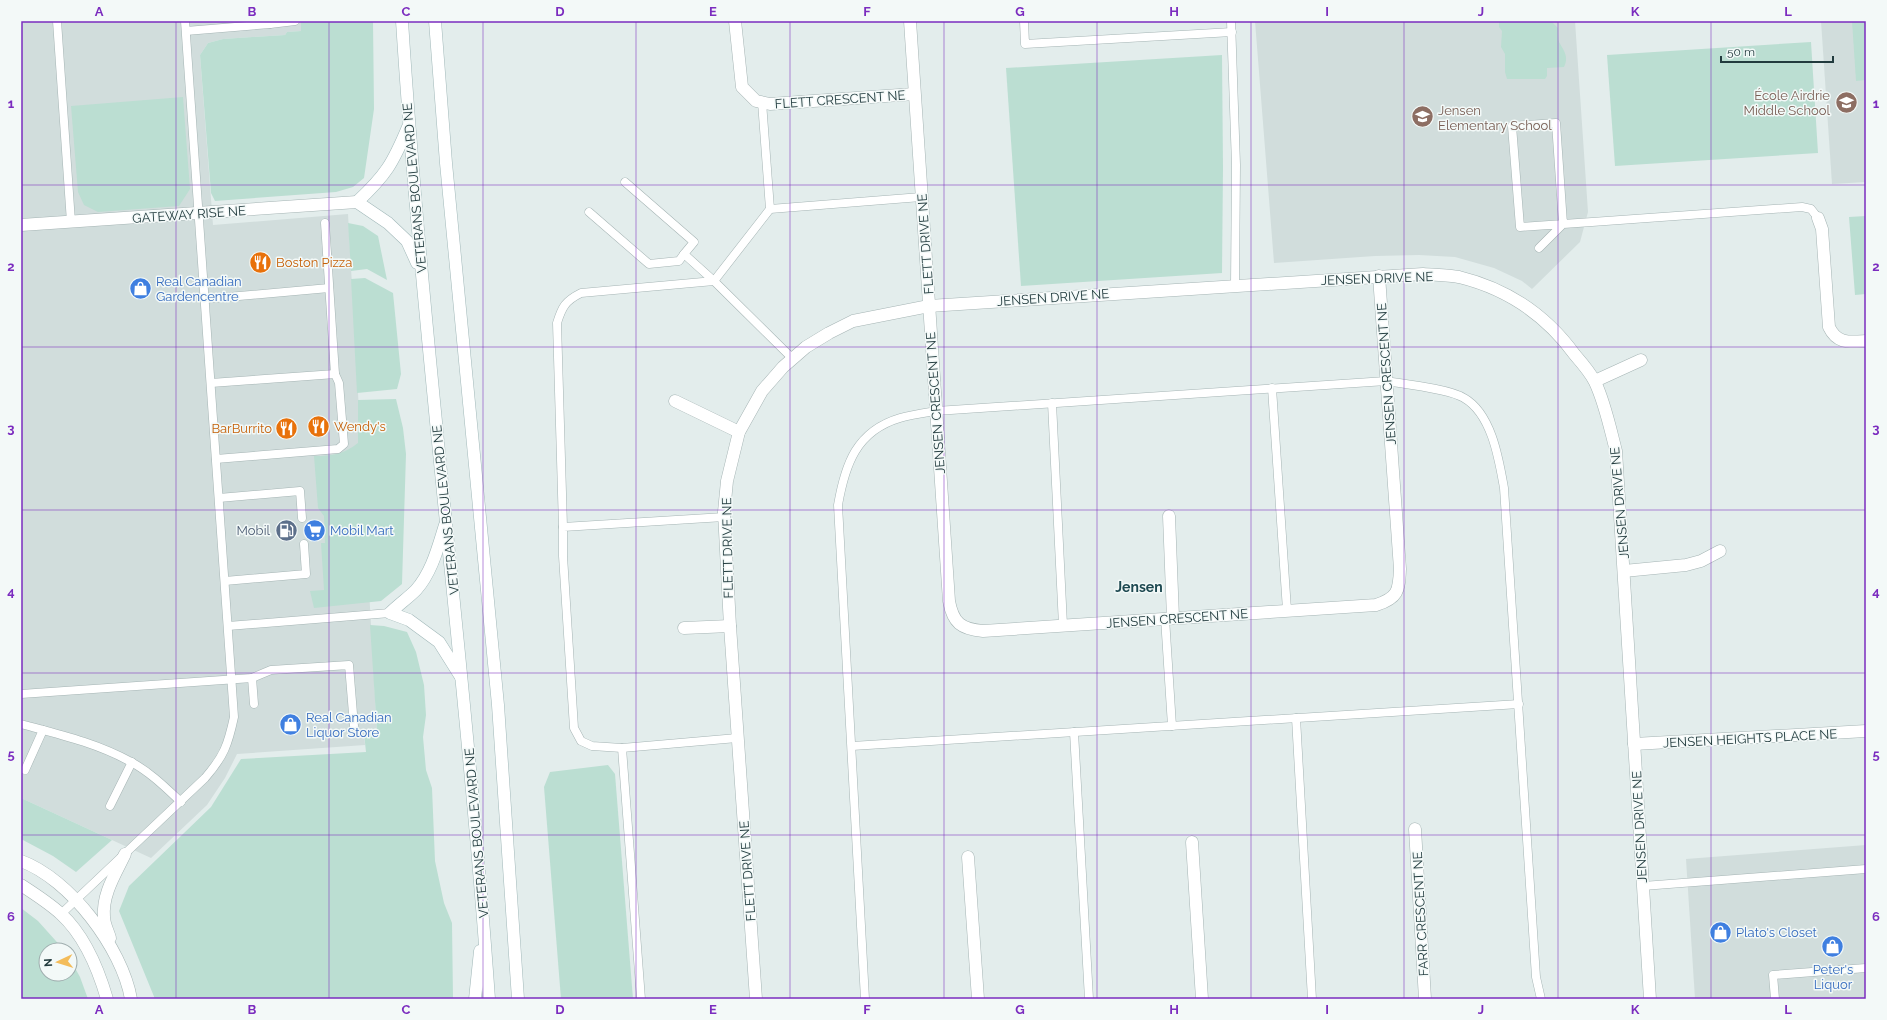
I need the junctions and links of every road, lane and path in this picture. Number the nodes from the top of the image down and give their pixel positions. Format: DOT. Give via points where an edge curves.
graph roads {
  1 [pos="57,21"];
  2 [pos="185,21"];
  3 [pos="295,21"];
  4 [pos="402,21"];
  5 [pos="435,21"];
  6 [pos="736,21"];
  7 [pos="910,21"];
  8 [pos="1024,21"];
  9 [pos="1231,21"];
  10 [pos="270,22"];
  11 [pos="208,25"];
  12 [pos="186,31"];
  13 [pos="1232,32"];
  14 [pos="914,94"];
  15 [pos="762,102"];
  16 [pos="409,124"];
  17 [pos="625,182"];
  18 [pos="921,197"];
  19 [pos="357,202"];
  20 [pos="770,209"];
  21 [pos="589,212"];
  22 [pos="199,213"];
  23 [pos="1818,218"];
  24 [pos="71,222"];
  25 [pos="325,223"];
  26 [pos="1563,224"];
  27 [pos="21,225"];
  28 [pos="1539,248"];
  29 [pos="684,254"];
  30 [pos="421,271"];
  31 [pos="1379,276"];
  32 [pos="714,281"];
  33 [pos="1235,286"];
  34 [pos="329,288"];
  35 [pos="205,299"];
  36 [pos="929,306"];
  37 [pos="1866,341"];
  38 [pos="793,358"];
  39 [pos="1641,360"];
  40 [pos="335,374"];
  41 [pos="1386,381"];
  42 [pos="1595,381"];
  43 [pos="211,383"];
  44 [pos="1272,388"];
  45 [pos="675,401"];
  46 [pos="1052,403"];
  47 [pos="936,411"];
  48 [pos="739,432"];
  49 [pos="216,459"];
  50 [pos="219,498"];
  51 [pos="1169,516"];
  52 [pos="724,517"];
  53 [pos="302,518"];
  54 [pos="446,520"];
  55 [pos="563,527"];
  56 [pos="304,544"];
  57 [pos="1720,551"];
  58 [pos="1624,571"];
  59 [pos="225,581"];
  60 [pos="1286,610"];
  61 [pos="390,613"];
  62 [pos="1169,618"];
  63 [pos="1063,625"];
  64 [pos="228,626"];
  65 [pos="730,626"];
  66 [pos="684,628"];
  67 [pos="252,678"];
  68 [pos="232,679"];
  69 [pos="463,679"];
  70 [pos="21,694"];
  71 [pos="254,704"];
  72 [pos="1519,704"];
  73 [pos="1296,718"];
  74 [pos="21,724"];
  75 [pos="354,726"];
  76 [pos="1172,726"];
  77 [pos="43,730"];
  78 [pos="1866,731"];
  79 [pos="1074,732"];
  80 [pos="737,738"];
  81 [pos="1634,744"];
  82 [pos="852,746"];
  83 [pos="622,748"];
  84 [pos="132,762"];
  85 [pos="25,770"];
  86 [pos="181,802"];
  87 [pos="110,806"];
  88 [pos="1415,829"];
  89 [pos="1192,842"];
  90 [pos="125,854"];
  91 [pos="968,857"];
  92 [pos="21,861"];
  93 [pos="1866,869"];
  94 [pos="21,885"];
  95 [pos="1643,886"];
  96 [pos="76,901"];
  97 [pos="61,914"];
  98 [pos="483,916"];
  99 [pos="114,951"];
  100 [pos="1866,968"];
  101 [pos="107,999"];
  102 [pos="131,999"];
  103 [pos="475,999"];
  104 [pos="489,999"];
  105 [pos="518,999"];
  106 [pos="641,999"];
  107 [pos="756,999"];
  108 [pos="865,999"];
  109 [pos="978,999"];
  110 [pos="1089,999"];
  111 [pos="1202,999"];
  112 [pos="1312,999"];
  113 [pos="1425,999"];
  114 [pos="1541,999"];
  115 [pos="1650,999"];
  116 [pos="1775,999"];
  1 -- 24 [label="lane"];
  2 -- 12 [label="lane"];
  3 -- 10 [label="lane"];
  4 -- 16 [label="street, VETERANS BOULEVARD NE"];
  5 -- 105 [label="street" via="446,163 498,705"];
  6 -- 15 [label="street, FLETT CRESCENT NE" via="742,87 756,101"];
  7 -- 14 [label="street, FLETT DRIVE NE"];
  8 -- 13 [label="lane" via="1025,44"];
  9 -- 13 [label="lane"];
  10 -- 11 [label="lane"];
  11 -- 12 [label="lane"];
  12 -- 22 [label="lane"];
  13 -- 33 [label="lane" via="1236,165"];
  14 -- 15 [label="street, FLETT CRESCENT NE" via="770,104"];
  14 -- 18 [label="street, FLETT DRIVE NE"];
  15 -- 20 [label="lane"];
  16 -- 19 [label="street" via="388,170"];
  16 -- 30 [label="street, VETERANS BOULEVARD NE"];
  17 -- 29 [label="lane" via="694,242"];
  18 -- 20 [label="lane"];
  18 -- 36 [label="street, FLETT DRIVE NE"];
  19 -- 22 [label="street, GATEWAY RISE NE"];
  19 -- 30 [label="street" via="388,223 407,241"];
  20 -- 32 [label="lane"];
  21 -- 29 [label="lane" via="649,264 679,261"];
  22 -- 24 [label="street, GATEWAY RISE NE"];
  22 -- 35 [label="lane"];
  23 -- 26 [label="lane" via="1811,209 1802,207"];
  23 -- 37 [label="street" via="1822,229 1829,327 1833,336 1840,340"];
  24 -- 27 [label="street, GATEWAY RISE NE"];
  25 -- 34 [label="lane"];
  26 -- 26 [label="lane" via="1520,227 1512,126 1556,123"];
  26 -- 28 [label="lane"];
  29 -- 32 [label="lane"];
  30 -- 54 [label="street, VETERANS BOULEVARD NE"];
  31 -- 33 [label="street, JENSEN DRIVE NE"];
  31 -- 41 [label="street, JENSEN CRESCENT NE"];
  31 -- 42 [label="street, JENSEN DRIVE NE" via="1423,274 1458,277 1492,288 1544,318"];
  32 -- 38 [label="lane"];
  32 -- 55 [label="lane" via="581,293 569,299 561,310 557,323"];
  33 -- 36 [label="street, JENSEN DRIVE NE"];
  34 -- 35 [label="lane"];
  34 -- 40 [label="lane"];
  35 -- 43 [label="lane"];
  36 -- 38 [label="street, FLETT DRIVE NE" via="853,321 806,347"];
  36 -- 47 [label="street, JENSEN CRESCENT NE"];
  38 -- 48 [label="street, FLETT DRIVE NE" via="762,391"];
  39 -- 42 [label="street"];
  40 -- 43 [label="lane"];
  40 -- 49 [label="lane" via="339,383 344,435 344,444 338,449"];
  41 -- 44 [label="lane"];
  41 -- 60 [label="street, JENSEN CRESCENT NE" via="1400,569 1400,583 1396,594 1376,605"];
  41 -- 72 [label="lane" via="1464,398 1477,410 1488,427 1498,457 1504,488"];
  42 -- 58 [label="street, JENSEN DRIVE NE" via="1616,451"];
  43 -- 49 [label="lane"];
  44 -- 46 [label="lane"];
  44 -- 60 [label="lane"];
  45 -- 48 [label="street"];
  46 -- 47 [label="lane"];
  46 -- 63 [label="lane"];
  47 -- 63 [label="street, JENSEN CRESCENT NE" via="951,614 958,624 970,630"];
  47 -- 82 [label="lane" via="899,418 873,430 854,452 843,480 838,505"];
  48 -- 52 [label="street, FLETT DRIVE NE" via="727,481"];
  49 -- 50 [label="lane"];
  50 -- 53 [label="lane" via="300,491"];
  50 -- 59 [label="lane"];
  51 -- 62 [label="street"];
  52 -- 55 [label="lane"];
  52 -- 65 [label="street, FLETT DRIVE NE"];
  54 -- 61 [label="street" via="435,557 423,580 416,590"];
  54 -- 69 [label="street, VETERANS BOULEVARD NE"];
  55 -- 83 [label="lane" via="574,728 581,741 592,746"];
  56 -- 59 [label="lane" via="306,574"];
  57 -- 58 [label="street" via="1701,561 1686,565"];
  58 -- 81 [label="street, JENSEN DRIVE NE"];
  59 -- 64 [label="lane"];
  60 -- 62 [label="street, JENSEN CRESCENT NE"];
  61 -- 64 [label="lane"];
  61 -- 69 [label="street" via="409,620 439,642"];
  62 -- 63 [label="street, JENSEN CRESCENT NE"];
  62 -- 76 [label="lane"];
  64 -- 68 [label="lane"];
  65 -- 66 [label="street"];
  65 -- 80 [label="street, FLETT DRIVE NE"];
  67 -- 68 [label="lane"];
  67 -- 71 [label="lane"];
  67 -- 75 [label="lane" via="270,670 349,665"];
  68 -- 70 [label="lane"];
  68 -- 86 [label="lane" via="234,717 221,760"];
  69 -- 98 [label="street, VETERANS BOULEVARD NE"];
  72 -- 73 [label="lane"];
  72 -- 114 [label="lane" via="1536,977"];
  73 -- 76 [label="lane"];
  73 -- 112 [label="lane"];
  74 -- 77 [label="lane"];
  76 -- 79 [label="lane"];
  77 -- 84 [label="lane" via="106,750"];
  77 -- 85 [label="lane"];
  78 -- 81 [label="street, JENSEN HEIGHTS PLACE NE"];
  79 -- 82 [label="lane"];
  79 -- 110 [label="lane"];
  80 -- 83 [label="lane"];
  80 -- 107 [label="street, FLETT DRIVE NE"];
  81 -- 95 [label="street, JENSEN DRIVE NE"];
  82 -- 108 [label="lane"];
  83 -- 106 [label="lane"];
  84 -- 86 [label="lane" via="158,780"];
  84 -- 87 [label="lane"];
  86 -- 90 [label="lane"];
  88 -- 113 [label="street, FARR CRESCENT NE"];
  89 -- 111 [label="street"];
  90 -- 96 [label="lane"];
  90 -- 99 [label="street" via="104,903 104,918"];
  91 -- 109 [label="street"];
  92 -- 96 [label="street" via="51,878"];
  93 -- 95 [label="lane"];
  94 -- 97 [label="street"];
  95 -- 115 [label="street, JENSEN DRIVE NE"];
  96 -- 97 [label="lane"];
  96 -- 99 [label="street" via="93,920"];
  97 -- 101 [label="street" via="85,945 99,974"];
  98 -- 103 [label="street"];
  98 -- 104 [label="street, VETERANS BOULEVARD NE"];
  99 -- 102 [label="street"];
  100 -- 116 [label="lane" via="1773,974"];
}
